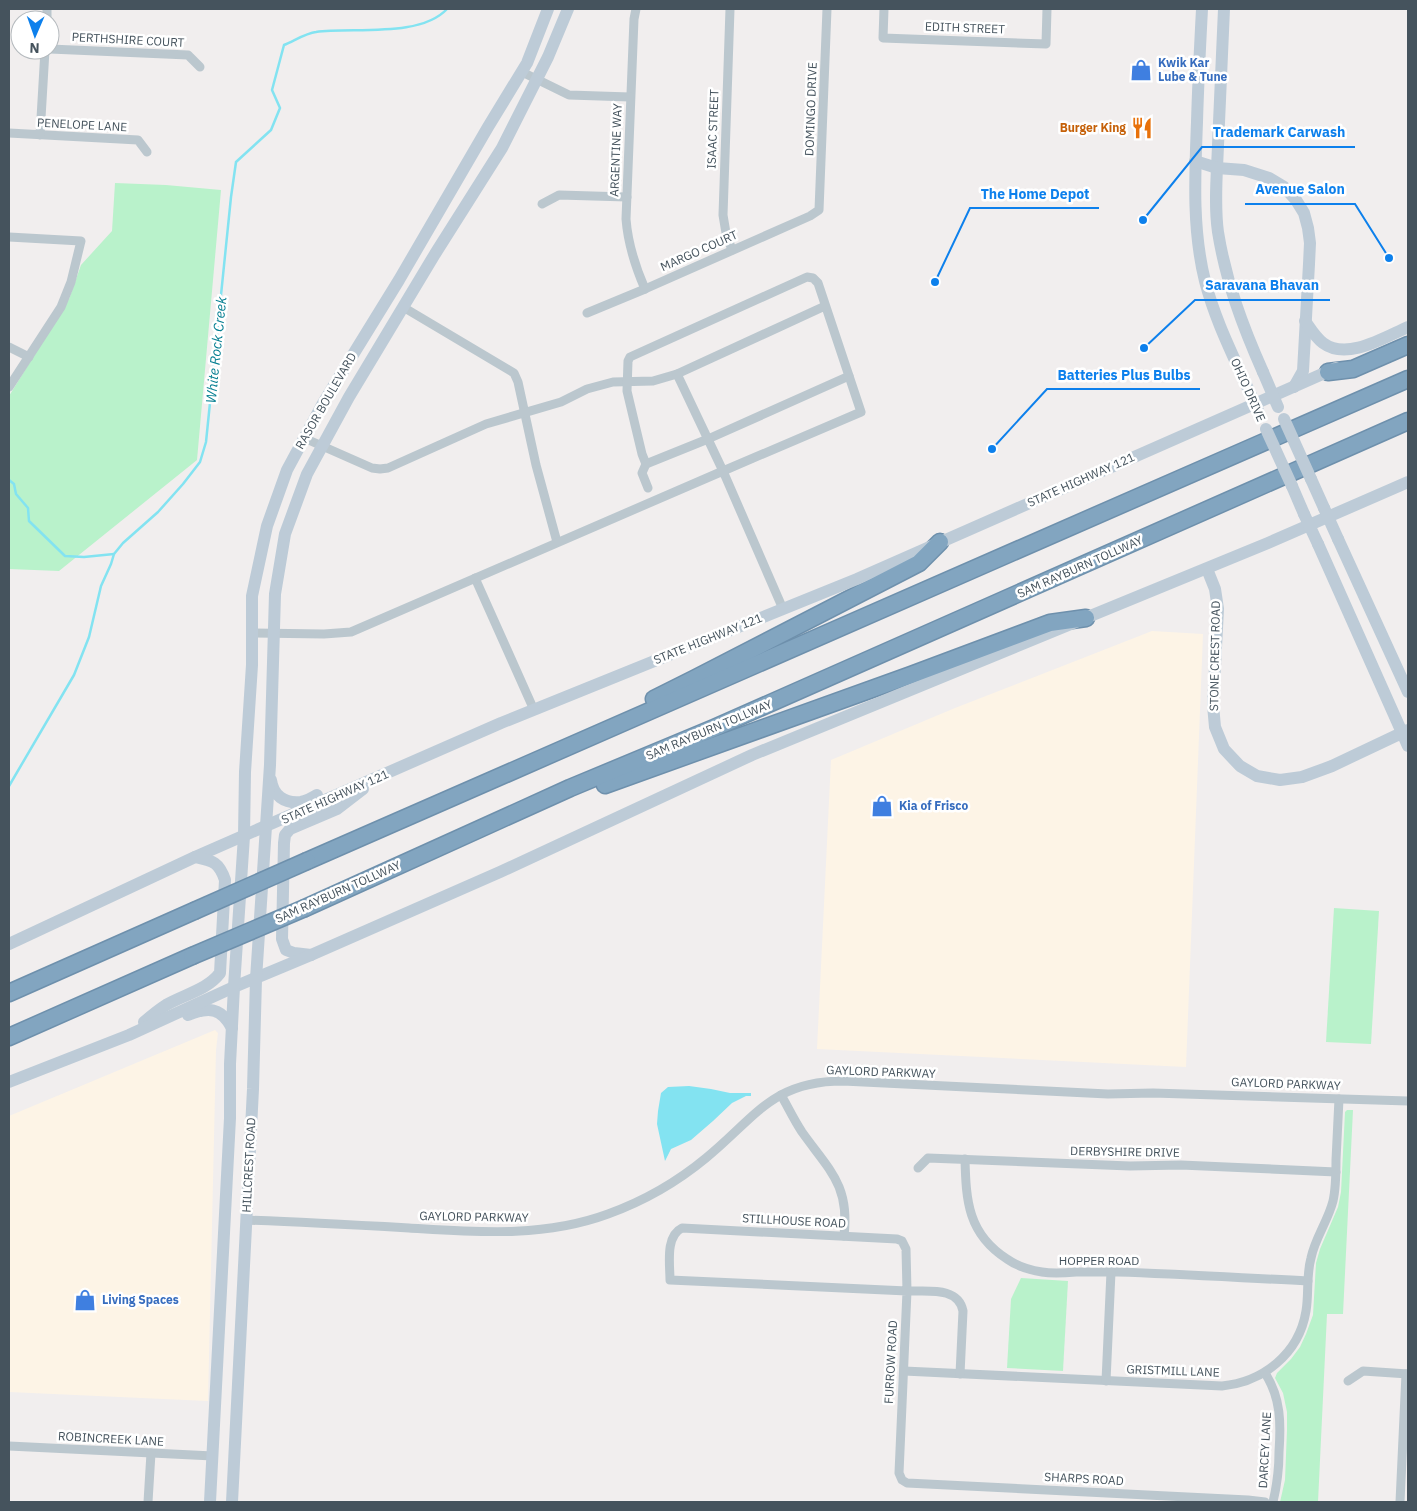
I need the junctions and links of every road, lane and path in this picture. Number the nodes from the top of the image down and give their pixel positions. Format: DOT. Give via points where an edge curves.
graph roads {
  1 [pos="548,9"];
  2 [pos="568,9"];
  3 [pos="636,9"];
  4 [pos="730,9"];
  5 [pos="827,9"];
  6 [pos="884,9"];
  7 [pos="1047,9"];
  8 [pos="1202,9"];
  9 [pos="1224,9"];
  10 [pos="60,49"];
  11 [pos="44,60"];
  12 [pos="200,67"];
  13 [pos="522,72"];
  14 [pos="537,80"];
  15 [pos="630,98"];
  16 [pos="9,134"];
  17 [pos="40,135"];
  18 [pos="148,152"];
  19 [pos="1195,166"];
  20 [pos="1217,168"];
  21 [pos="626,197"];
  22 [pos="542,204"];
  23 [pos="819,210"];
  24 [pos="9,237"];
  25 [pos="732,250"];
  26 [pos="645,289"];
  27 [pos="825,306"];
  28 [pos="403,307"];
  29 [pos="587,312"];
  30 [pos="1305,321"];
  31 [pos="1408,327"];
  32 [pos="1408,336"];
  33 [pos="1408,345"];
  34 [pos="9,347"];
  35 [pos="29,357"];
  36 [pos="1328,372"];
  37 [pos="677,374"];
  38 [pos="849,376"];
  39 [pos="1408,379"];
  40 [pos="628,380"];
  41 [pos="9,386"];
  42 [pos="1294,388"];
  43 [pos="525,413"];
  44 [pos="1408,421"];
  45 [pos="304,438"];
  46 [pos="708,439"];
  47 [pos="322,446"];
  48 [pos="646,464"];
  49 [pos="723,471"];
  50 [pos="1408,482"];
  51 [pos="648,488"];
  52 [pos="557,542"];
  53 [pos="940,542"];
  54 [pos="1207,569"];
  55 [pos="475,578"];
  56 [pos="783,609"];
  57 [pos="1086,618"];
  58 [pos="252,633"];
  59 [pos="273,633"];
  60 [pos="1408,692"];
  61 [pos="534,710"];
  62 [pos="1405,732"];
  63 [pos="585,740"];
  64 [pos="1408,746"];
  65 [pos="269,768"];
  66 [pos="381,776"];
  67 [pos="570,788"];
  68 [pos="265,828"];
  69 [pos="244,836"];
  70 [pos="195,857"];
  71 [pos="9,944"];
  72 [pos="311,956"];
  73 [pos="256,979"];
  74 [pos="234,988"];
  75 [pos="9,992"];
  76 [pos="232,1028"];
  77 [pos="129,1034"];
  78 [pos="9,1037"];
  79 [pos="9,1082"];
  80 [pos="781,1094"];
  81 [pos="1340,1098"];
  82 [pos="1408,1101"];
  83 [pos="965,1159"];
  84 [pos="918,1168"];
  85 [pos="1336,1172"];
  86 [pos="225,1218"];
  87 [pos="246,1220"];
  88 [pos="844,1236"];
  89 [pos="904,1244"];
  90 [pos="1111,1272"];
  91 [pos="1308,1281"];
  92 [pos="907,1291"];
  93 [pos="904,1371"];
  94 [pos="1265,1373"];
  95 [pos="960,1374"];
  96 [pos="1407,1374"];
  97 [pos="1106,1381"];
  98 [pos="1348,1381"];
  99 [pos="9,1446"];
  100 [pos="151,1453"];
  101 [pos="213,1456"];
  102 [pos="902,1480"];
  103 [pos="148,1502"];
  104 [pos="210,1502"];
  105 [pos="232,1502"];
  106 [pos="1265,1502"];
  107 [pos="1273,1502"];
  108 [pos="1400,1502"];
  1 -- 13 [label="main road, RASOR BOULEVARD"];
  2 -- 14 [label="main road, RASOR BOULEVARD"];
  3 -- 15 [label="street, ARGENTINE WAY"];
  4 -- 25 [label="street, ISAAC STREET" via="723,215"];
  5 -- 23 [label="street, DOMINGO DRIVE"];
  6 -- 7 [label="street, EDITH STREET" via="883,38 1046,44"];
  8 -- 19 [label="main road, OHIO DRIVE"];
  9 -- 20 [label="main road, OHIO DRIVE"];
  10 -- 12 [label="street, PERTHSHIRE COURT" via="188,55"];
  11 -- 17 [label="street"];
  13 -- 14 [label="street"];
  13 -- 45 [label="main road, RASOR BOULEVARD"];
  14 -- 15 [label="street" via="568,95"];
  14 -- 28 [label="main road, RASOR BOULEVARD" via="502,148"];
  15 -- 21 [label="street, ARGENTINE WAY"];
  16 -- 17 [label="street, PENELOPE LANE"];
  17 -- 18 [label="street, PENELOPE LANE" via="138,140"];
  19 -- 20 [label="main road"];
  19 -- 62 [label="main road, OHIO DRIVE, bridge" via="1198,240 1205,281 1218,322"];
  20 -- 30 [label="main road" via="1244,170 1269,178 1284,188 1304,213 1310,243"];
  20 -- 60 [label="main road, OHIO DRIVE, bridge" via="1218,224 1227,274 1241,320"];
  21 -- 22 [label="street" via="559,195"];
  21 -- 26 [label="street, ARGENTINE WAY" via="628,235 635,267"];
  23 -- 25 [label="street, MARGO COURT"];
  24 -- 35 [label="street" via="81,240 61,307"];
  25 -- 26 [label="street, MARGO COURT"];
  26 -- 29 [label="street, MARGO COURT"];
  27 -- 37 [label="street"];
  27 -- 38 [label="street"];
  27 -- 40 [label="street" via="818,283 807,277 636,353 628,361"];
  28 -- 43 [label="street" via="514,373"];
  28 -- 47 [label="main road, RASOR BOULEVARD"];
  30 -- 31 [label="main road" via="1323,343 1346,350 1359,348"];
  30 -- 42 [label="main road" via="1303,371"];
  32 -- 36 [label="main road, STATE HIGHWAY 121"];
  33 -- 36 [label="highway" via="1353,369"];
  34 -- 35 [label="street"];
  35 -- 41 [label="street"];
  36 -- 42 [label="main road, STATE HIGHWAY 121"];
  37 -- 40 [label="street" via="653,380"];
  37 -- 46 [label="street"];
  38 -- 46 [label="street"];
  38 -- 49 [label="street" via="861,412"];
  39 -- 63 [label="highway"];
  40 -- 43 [label="street" via="587,389 561,402"];
  40 -- 48 [label="street" via="627,391"];
  42 -- 53 [label="main road, STATE HIGHWAY 121"];
  43 -- 47 [label="street" via="486,424 388,468 372,468"];
  43 -- 52 [label="street"];
  44 -- 67 [label="highway, SAM RAYBURN TOLLWAY" via="751,712"];
  45 -- 47 [label="street"];
  45 -- 58 [label="main road, RASOR BOULEVARD" via="287,470 267,526 252,596"];
  46 -- 48 [label="street"];
  46 -- 49 [label="street"];
  47 -- 59 [label="main road, RASOR BOULEVARD" via="307,474 285,534 275,594"];
  48 -- 51 [label="street" via="642,473"];
  49 -- 52 [label="street"];
  49 -- 56 [label="street"];
  50 -- 54 [label="main road"];
  52 -- 55 [label="street"];
  53 -- 56 [label="main road, STATE HIGHWAY 121"];
  53 -- 63 [label="highway" via="919,563 641,705"];
  54 -- 57 [label="main road"];
  54 -- 62 [label="main road, STONE CREST ROAD" via="1218,609 1215,727 1224,749 1240,766 1257,776 1280,780 1302,777"];
  55 -- 59 [label="street" via="351,632"];
  55 -- 61 [label="street"];
  56 -- 61 [label="main road, STATE HIGHWAY 121"];
  57 -- 67 [label="highway" via="1050,623 603,786"];
  57 -- 72 [label="main road" via="752,755"];
  58 -- 59 [label="street"];
  58 -- 69 [label="main road, RASOR BOULEVARD"];
  59 -- 65 [label="main road, RASOR BOULEVARD"];
  61 -- 66 [label="main road, STATE HIGHWAY 121"];
  62 -- 64 [label="main road, OHIO DRIVE"];
  63 -- 75 [label="highway, bridge"];
  65 -- 66 [label="main road" via="274,791 293,802 302,802 344,784"];
  65 -- 68 [label="main road, RASOR BOULEVARD"];
  66 -- 68 [label="main road, STATE HIGHWAY 121"];
  66 -- 72 [label="main road" via="337,809 290,829 285,835 282,939 286,950"];
  67 -- 78 [label="highway, SAM RAYBURN TOLLWAY, bridge"];
  68 -- 69 [label="main road, STATE HIGHWAY 121"];
  68 -- 73 [label="main road, HILLCREST ROAD"];
  69 -- 70 [label="main road, STATE HIGHWAY 121"];
  69 -- 74 [label="main road, HILLCREST ROAD"];
  70 -- 71 [label="main road, STATE HIGHWAY 121"];
  70 -- 77 [label="main road" via="213,861 225,880 220,973 203,988 166,1005"];
  72 -- 73 [label="main road"];
  73 -- 74 [label="main road"];
  73 -- 87 [label="main road, HILLCREST ROAD"];
  74 -- 76 [label="main road, HILLCREST ROAD"];
  74 -- 77 [label="main road"];
  76 -- 77 [label="main road" via="218,1011 199,1010 161,1026"];
  76 -- 86 [label="main road, HILLCREST ROAD"];
  77 -- 79 [label="main road"];
  80 -- 81 [label="street, GAYLORD PARKWAY" via="810,1084 835,1081 1108,1094"];
  80 -- 87 [label="street, GAYLORD PARKWAY" via="675,1181 624,1208 579,1223 503,1232"];
  80 -- 88 [label="street" via="797,1125 837,1182 845,1210"];
  81 -- 82 [label="street, GAYLORD PARKWAY"];
  81 -- 85 [label="street, GRISTMILL LANE"];
  83 -- 84 [label="street, DERBYSHIRE DRIVE" via="928,1158"];
  83 -- 85 [label="street, DERBYSHIRE DRIVE"];
  83 -- 90 [label="street, HOPPER ROAD" via="970,1212 983,1237 999,1254 1040,1272"];
  85 -- 91 [label="street, GRISTMILL LANE" via="1333,1200 1311,1256"];
  86 -- 87 [label="main road"];
  86 -- 101 [label="main road, HILLCREST ROAD"];
  87 -- 105 [label="main road, HILLCREST ROAD"];
  88 -- 89 [label="street, STILLHOUSE ROAD" via="897,1240"];
  88 -- 92 [label="street, STILLHOUSE ROAD" via="682,1228 675,1233 671,1246 670,1280"];
  89 -- 92 [label="street, FURROW ROAD"];
  90 -- 91 [label="street, HOPPER ROAD"];
  90 -- 97 [label="street"];
  91 -- 94 [label="street, GRISTMILL LANE" via="1305,1316 1298,1336 1286,1354"];
  92 -- 93 [label="street, FURROW ROAD"];
  92 -- 95 [label="street" via="949,1294 960,1302 963,1311"];
  93 -- 95 [label="street, GRISTMILL LANE"];
  93 -- 102 [label="street, FURROW ROAD" via="899,1473"];
  94 -- 97 [label="street, GRISTMILL LANE" via="1243,1383 1222,1386"];
  94 -- 107 [label="street, DARCEY LANE" via="1276,1395 1281,1420 1278,1477"];
  95 -- 97 [label="street, GRISTMILL LANE"];
  96 -- 98 [label="street" via="1363,1371"];
  96 -- 108 [label="street"];
  99 -- 100 [label="street, ROBINCREEK LANE"];
  100 -- 101 [label="street, ROBINCREEK LANE"];
  100 -- 103 [label="street"];
  101 -- 104 [label="main road, HILLCREST ROAD"];
  102 -- 106 [label="street, SHARPS ROAD" via="912,1484"];
}
